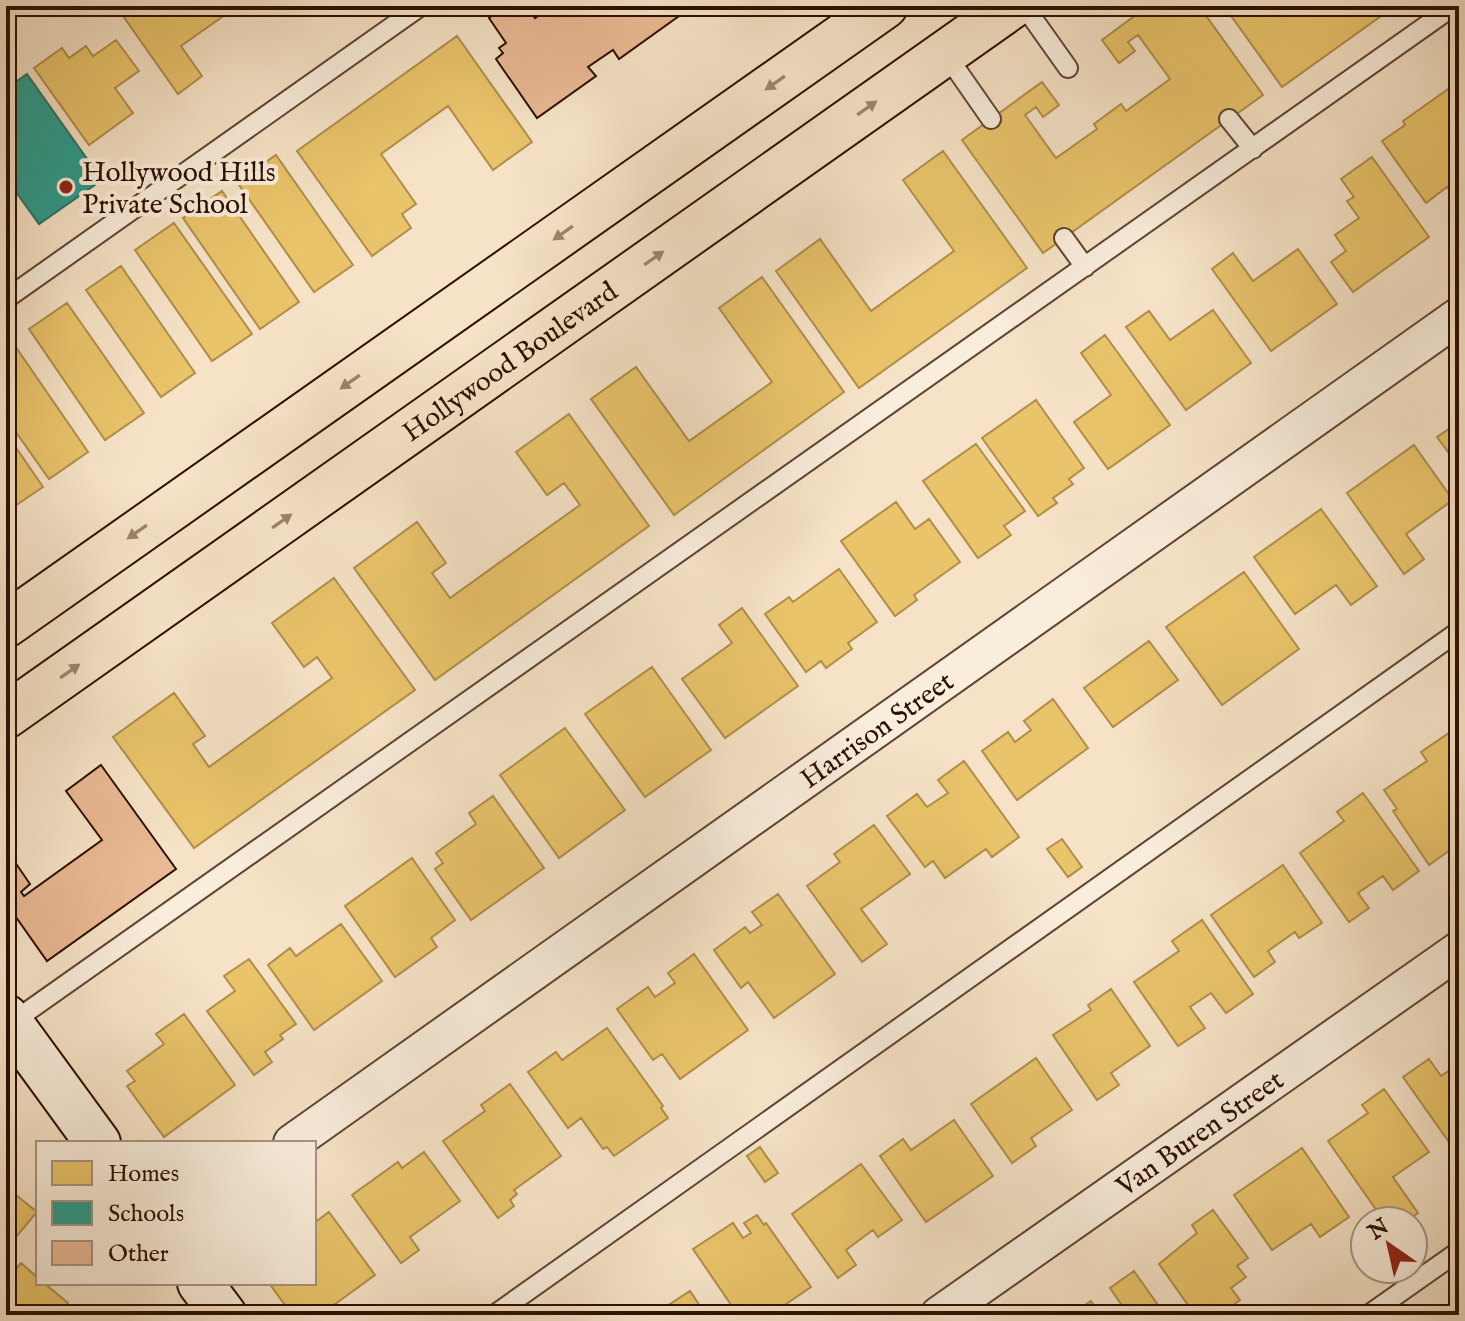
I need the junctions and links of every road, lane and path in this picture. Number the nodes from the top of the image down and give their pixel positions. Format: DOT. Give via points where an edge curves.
graph roads {
  1 [pos="421,6"];
  2 [pos="885,6"];
  3 [pos="1012,6"];
  4 [pos="1024,6"];
  5 [pos="1454,6"];
  6 [pos="945,53"];
  7 [pos="1068,68"];
  8 [pos="991,119"];
  9 [pos="1229,119"];
  10 [pos="1253,149"];
  11 [pos="1064,238"];
  12 [pos="1085,267"];
  13 [pos="6,299"];
  14 [pos="1459,316"];
  15 [pos="6,625"];
  16 [pos="1459,631"];
  17 [pos="6,716"];
  18 [pos="1459,950"];
  19 [pos="8,1020"];
  20 [pos="97,1141"];
  21 [pos="295,1141"];
  22 [pos="1459,1251"];
  23 [pos="202,1285"];
  24 [pos="224,1315"];
  25 [pos="494,1315"];
  26 [pos="939,1315"];
  27 [pos="1368,1315"];
  1 -- 13 [label="lane"];
  2 -- 15 [label="highway, one-way"];
  3 -- 6 [label="highway, Hollywood Boulevard"];
  4 -- 7 [label="lane"];
  5 -- 10 [label="lane"];
  6 -- 8 [label="lane"];
  17 -- 6 [label="highway, Hollywood Boulevard, one-way"];
  9 -- 10 [label="lane"];
  10 -- 12 [label="lane"];
  11 -- 12 [label="lane"];
  12 -- 19 [label="lane"];
  14 -- 21 [label="street, Harrison Street"];
  16 -- 25 [label="lane"];
  18 -- 26 [label="street, Van Buren Street"];
  19 -- 20 [label="street"];
  22 -- 27 [label="lane"];
  23 -- 24 [label="street"];
}
